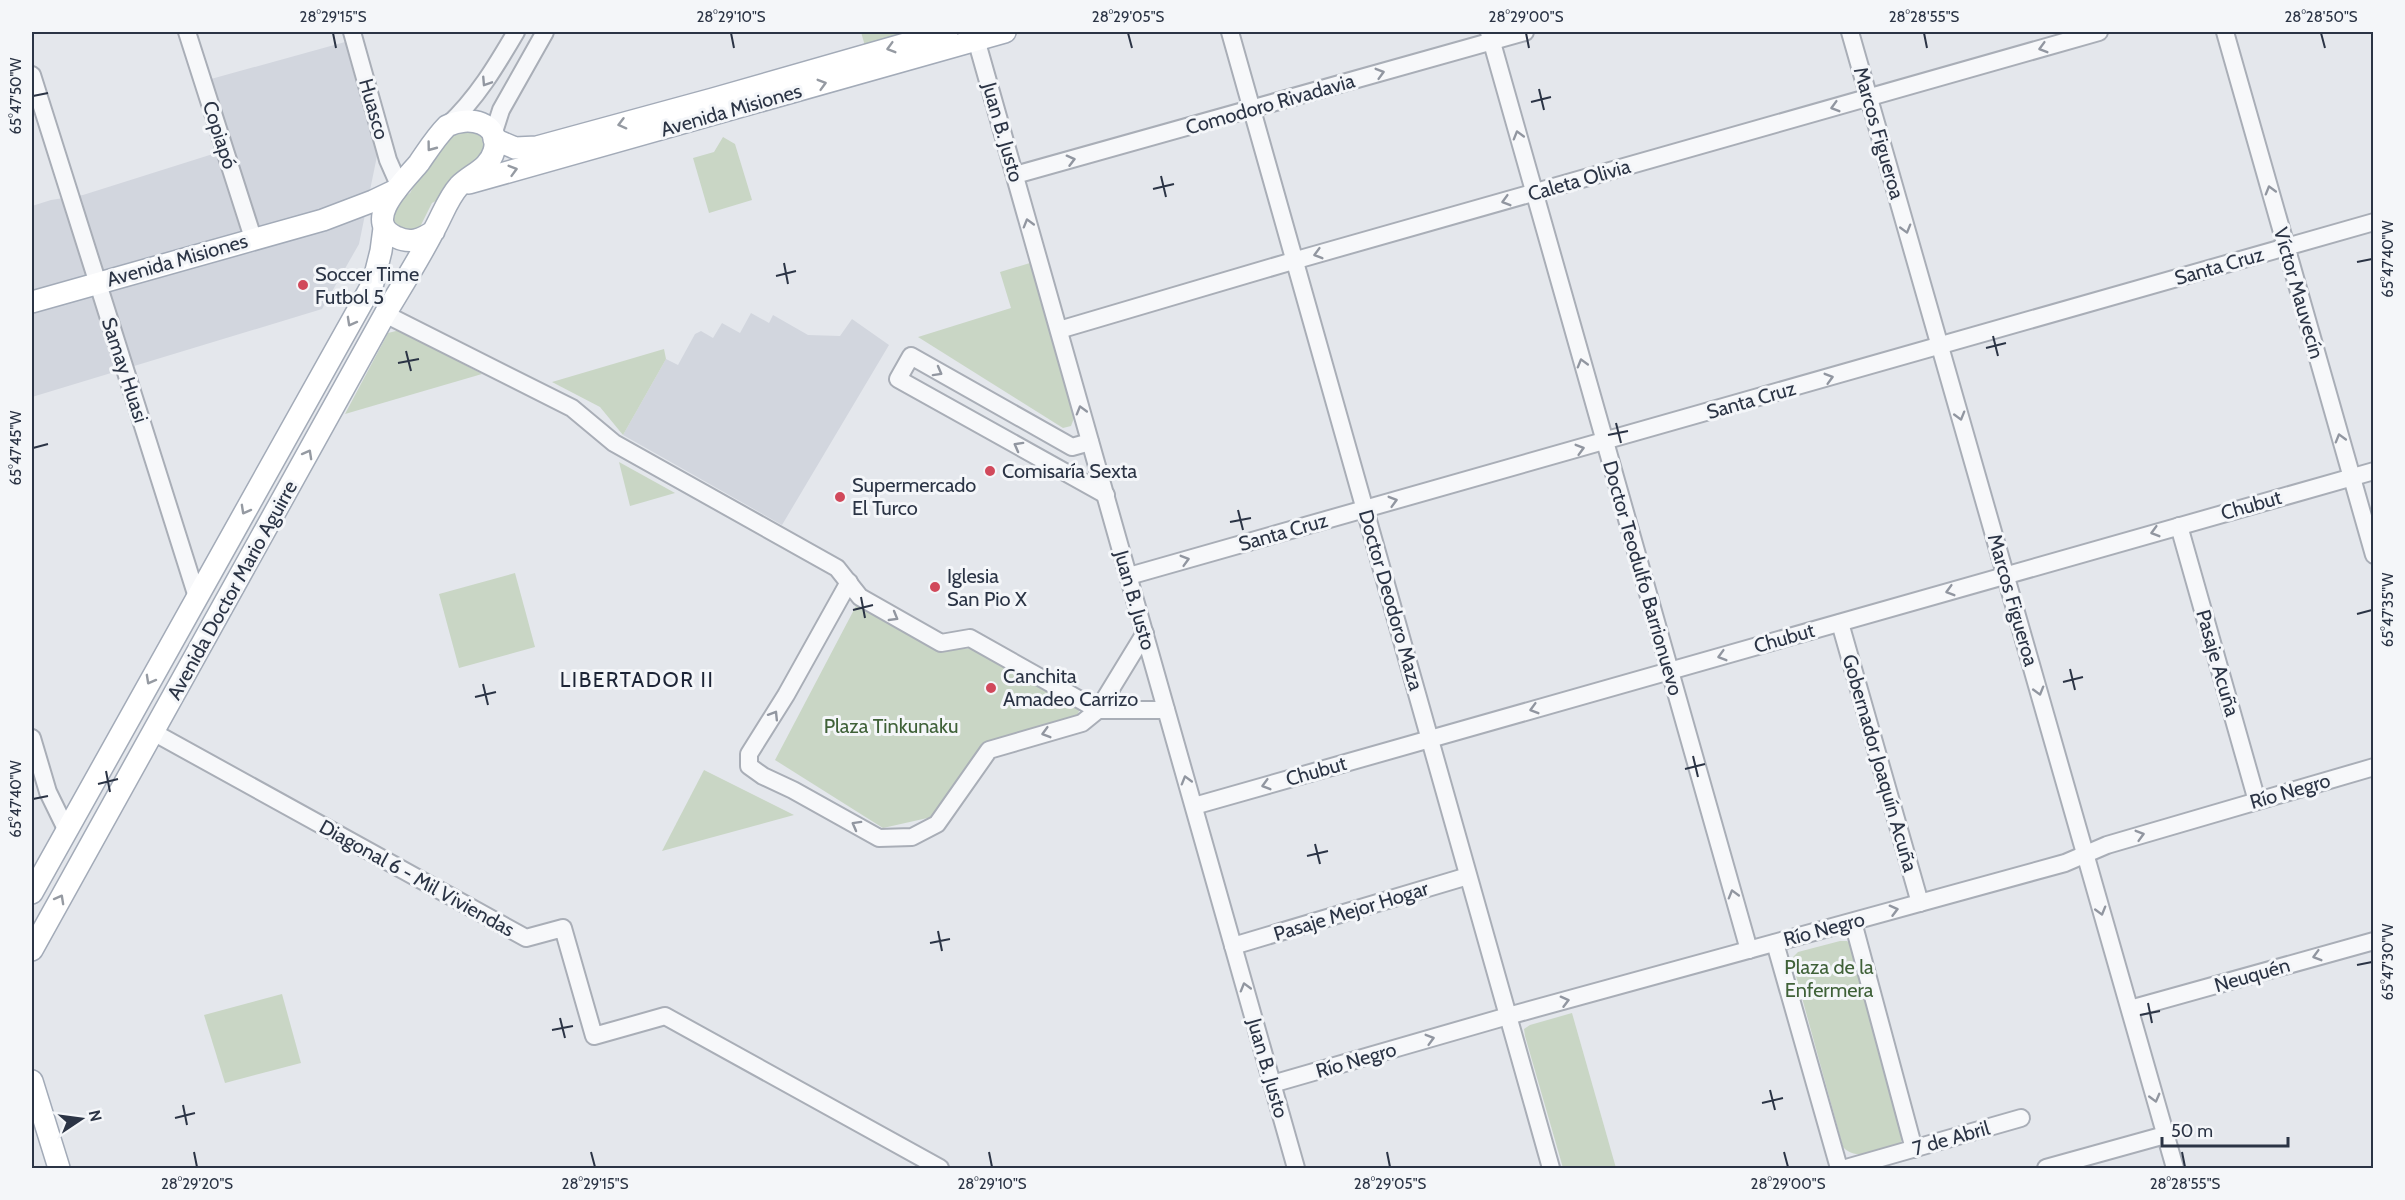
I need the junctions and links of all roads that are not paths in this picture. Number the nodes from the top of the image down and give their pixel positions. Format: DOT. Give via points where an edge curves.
graph roads {
  1 [pos="187,32"];
  2 [pos="352,32"];
  3 [pos="545,32"];
  4 [pos="947,32"];
  5 [pos="1005,32"];
  6 [pos="1230,32"];
  7 [pos="1525,32"];
  8 [pos="1850,32"];
  9 [pos="2099,32"];
  10 [pos="2225,32"];
  11 [pos="511,35"];
  12 [pos="975,36"];
  13 [pos="1490,36"];
  14 [pos="32,75"];
  15 [pos="1868,98"];
  16 [pos="1252,110"];
  17 [pos="37,111"];
  18 [pos="447,126"];
  19 [pos="494,137"];
  20 [pos="1015,175"];
  21 [pos="398,188"];
  22 [pos="458,188"];
  23 [pos="1535,192"];
  24 [pos="323,220"];
  25 [pos="2373,222"];
  26 [pos="384,228"];
  27 [pos="434,231"];
  28 [pos="253,238"];
  29 [pos="2286,247"];
  30 [pos="1293,261"];
  31 [pos="97,284"];
  32 [pos="32,302"];
  33 [pos="385,314"];
  34 [pos="1059,330"];
  35 [pos="1940,346"];
  36 [pos="1090,442"];
  37 [pos="1604,442"];
  38 [pos="2373,471"];
  39 [pos="2352,477"];
  40 [pos="1106,495"];
  41 [pos="1365,508"];
  42 [pos="2179,526"];
  43 [pos="2373,555"];
  44 [pos="2006,574"];
  45 [pos="1128,576"];
  46 [pos="849,582"];
  47 [pos="197,597"];
  48 [pos="1840,623"];
  49 [pos="1144,633"];
  50 [pos="1670,670"];
  51 [pos="1098,710"];
  52 [pos="1166,710"];
  53 [pos="153,732"];
  54 [pos="32,738"];
  55 [pos="1430,739"];
  56 [pos="2373,767"];
  57 [pos="2257,801"];
  58 [pos="1194,806"];
  59 [pos="66,831"];
  60 [pos="2085,855"];
  61 [pos="1468,876"];
  62 [pos="32,893"];
  63 [pos="1920,903"];
  64 [pos="1853,922"];
  65 [pos="2373,941"];
  66 [pos="1775,943"];
  67 [pos="1233,946"];
  68 [pos="32,950"];
  69 [pos="1749,950"];
  70 [pos="2130,1009"];
  71 [pos="1508,1016"];
  72 [pos="32,1082"];
  73 [pos="1272,1084"];
  74 [pos="2021,1118"];
  75 [pos="2165,1135"];
  76 [pos="1914,1149"];
  77 [pos="59,1168"];
  78 [pos="940,1168"];
  79 [pos="1296,1168"];
  80 [pos="1551,1168"];
  81 [pos="1839,1168"];
  82 [pos="1846,1168"];
  83 [pos="2046,1168"];
  84 [pos="2175,1168"];
  1 -- 28 [label="street, Copiapó"];
  2 -- 21 [label="street, Huasco"];
  3 -- 19 [label="street" via="501,110"];
  4 -- 19 [label="main road, Avenida Misiones, one-way" via="529,149 514,148"];
  5 -- 12 [label="main road, Avenida Misiones"];
  6 -- 16 [label="street, Doctor Deodoro Maza"];
  7 -- 13 [label="street, Comodoro Rivadavia"];
  8 -- 15 [label="street, Marcos Figueroa"];
  9 -- 15 [label="street, Caleta Olivia, one-way"];
  29 -- 10 [label="street, Víctor Mauvecín, one-way"];
  11 -- 18 [label="street, one-way" via="477,94"];
  12 -- 20 [label="street, Juan B. Justo"];
  22 -- 12 [label="main road, Avenida Misiones, one-way"];
  16 -- 13 [label="street, Comodoro Rivadavia, one-way"];
  23 -- 13 [label="street, Doctor Teodulfo Barrionuevo, one-way"];
  14 -- 17 [label="street, Samay Huasi"];
  15 -- 23 [label="street, Caleta Olivia, one-way"];
  15 -- 35 [label="street, Marcos Figueroa, one-way"];
  20 -- 16 [label="street, Comodoro Rivadavia, one-way"];
  16 -- 30 [label="street, Doctor Deodoro Maza"];
  17 -- 31 [label="street, Samay Huasi"];
  18 -- 19 [label="main road, Avenida Misiones" via="474,120 486,126"];
  18 -- 21 [label="main road, one-way"];
  19 -- 22 [label="main road, Avenida Doctor Mario Aguirre" via="495,150 488,162"];
  34 -- 20 [label="street, Juan B. Justo, one-way"];
  21 -- 24 [label="main road, Avenida Misiones"];
  21 -- 26 [label="main road, Avenida Doctor Mario Aguirre" via="384,212"];
  22 -- 27 [label="main road, Avenida Doctor Mario Aguirre"];
  23 -- 30 [label="street, Caleta Olivia, one-way"];
  37 -- 23 [label="street, Doctor Teodulfo Barrionuevo, one-way"];
  24 -- 26 [label="main road, Avenida Misiones" via="366,220"];
  24 -- 28 [label="main road, Avenida Misiones"];
  25 -- 29 [label="street, Santa Cruz"];
  26 -- 27 [label="main road, Avenida Misiones" via="397,238 410,241"];
  26 -- 47 [label="main road, Avenida Doctor Mario Aguirre, one-way" via="373,283"];
  27 -- 33 [label="main road, Avenida Doctor Mario Aguirre"];
  28 -- 31 [label="main road, Avenida Misiones"];
  29 -- 35 [label="street, Santa Cruz"];
  39 -- 29 [label="street, Víctor Mauvecín, one-way"];
  30 -- 34 [label="street, Caleta Olivia"];
  30 -- 41 [label="street, Doctor Deodoro Maza"];
  31 -- 32 [label="main road, Avenida Misiones"];
  31 -- 47 [label="street, Samay Huasi"];
  33 -- 46 [label="street" via="572,408 614,442 837,568"];
  53 -- 33 [label="main road, Avenida Doctor Mario Aguirre, one-way"];
  36 -- 34 [label="street, Juan B. Justo, one-way"];
  37 -- 35 [label="street, Santa Cruz, one-way"];
  35 -- 44 [label="street, Marcos Figueroa, one-way"];
  36 -- 40 [label="street, Juan B. Justo"];
  40 -- 36 [label="street, one-way" via="898,379 910,356 1071,447"];
  41 -- 37 [label="street, Santa Cruz, one-way"];
  37 -- 50 [label="street, Doctor Teodulfo Barrionuevo"];
  38 -- 39 [label="street, Chubut"];
  39 -- 42 [label="street, Chubut"];
  39 -- 43 [label="street, Víctor Mauvecín"];
  40 -- 45 [label="street, Juan B. Justo"];
  45 -- 41 [label="street, Santa Cruz, one-way"];
  41 -- 55 [label="street, Doctor Deodoro Maza"];
  42 -- 44 [label="street, Chubut, one-way"];
  42 -- 57 [label="street, Pasaje Acuña"];
  44 -- 48 [label="street, Chubut, one-way"];
  44 -- 60 [label="street, Marcos Figueroa, one-way"];
  45 -- 49 [label="street, Juan B. Justo"];
  46 -- 51 [label="street, one-way" via="860,597 941,644 970,638"];
  51 -- 46 [label="street, one-way" via="1082,723 989,750 937,824 912,837 879,838 749,766 749,754"];
  47 -- 59 [label="main road, Avenida Doctor Mario Aguirre, one-way"];
  48 -- 50 [label="street, Chubut, one-way"];
  48 -- 63 [label="street, Gobernador Joaquín Acuña"];
  49 -- 51 [label="street"];
  49 -- 52 [label="street, Juan B. Justo"];
  50 -- 55 [label="street, Chubut, one-way"];
  69 -- 50 [label="street, Doctor Teodulfo Barrionuevo, one-way"];
  51 -- 52 [label="street"];
  58 -- 52 [label="street, Juan B. Justo, one-way"];
  68 -- 53 [label="main road, Avenida Doctor Mario Aguirre, one-way"];
  53 -- 78 [label="street, Diagonal 6 - Mil Viviendas" via="526,938 563,928 594,1036 665,1016"];
  54 -- 59 [label="street" via="48,792"];
  55 -- 58 [label="street, Chubut, one-way"];
  55 -- 61 [label="street, Doctor Deodoro Maza"];
  56 -- 57 [label="street, Río Negro"];
  60 -- 57 [label="street, Río Negro, one-way"];
  58 -- 67 [label="street, Juan B. Justo"];
  59 -- 62 [label="main road, Avenida Doctor Mario Aguirre"];
  60 -- 63 [label="street, Río Negro"];
  60 -- 70 [label="street, Marcos Figueroa, one-way"];
  61 -- 67 [label="street, Pasaje Mejor Hogar"];
  61 -- 71 [label="street, Doctor Deodoro Maza"];
  64 -- 63 [label="street, Río Negro, one-way"];
  64 -- 66 [label="street, Río Negro"];
  64 -- 76 [label="street"];
  65 -- 70 [label="street, Neuquén, one-way"];
  66 -- 69 [label="street, Río Negro"];
  66 -- 81 [label="street"];
  73 -- 67 [label="street, Juan B. Justo, one-way"];
  71 -- 69 [label="street, Río Negro, one-way"];
  70 -- 75 [label="street, Marcos Figueroa, one-way"];
  73 -- 71 [label="street, Río Negro, one-way"];
  71 -- 80 [label="street, Doctor Deodoro Maza"];
  72 -- 77 [label="main road"];
  73 -- 79 [label="street, Juan B. Justo"];
  74 -- 76 [label="street, 7 de Abril"];
  75 -- 83 [label="street"];
  75 -- 84 [label="street, Marcos Figueroa"];
  76 -- 82 [label="street, 7 de Abril"];
}
